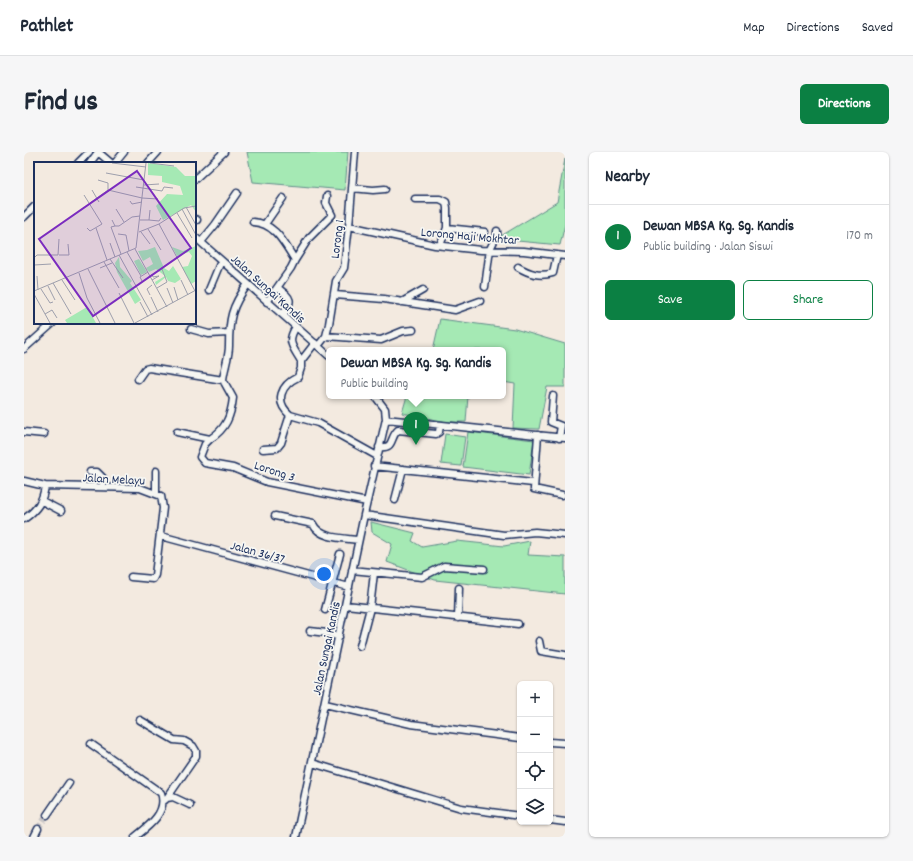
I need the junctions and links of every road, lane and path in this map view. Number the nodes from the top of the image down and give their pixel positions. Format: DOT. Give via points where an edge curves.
graph roads {
  1 [pos="89,152"];
  2 [pos="98,152"];
  3 [pos="124,152"];
  4 [pos="158,152"];
  5 [pos="224,152"];
  6 [pos="355,152"];
  7 [pos="79,162"];
  8 [pos="91,162"];
  9 [pos="110,162"];
  10 [pos="116,162"];
  11 [pos="149,162"];
  12 [pos="196,178"];
  13 [pos="352,188"];
  14 [pos="385,189"];
  15 [pos="237,193"];
  16 [pos="327,196"];
  17 [pos="283,198"];
  18 [pos="415,199"];
  19 [pos="34,207"];
  20 [pos="24,217"];
  21 [pos="253,222"];
  22 [pos="265,224"];
  23 [pos="349,226"];
  24 [pos="447,228"];
  25 [pos="497,231"];
  26 [pos="485,232"];
  27 [pos="196,239"];
  28 [pos="201,242"];
  29 [pos="440,246"];
  30 [pos="490,249"];
  31 [pos="557,255"];
  32 [pos="565,256"];
  33 [pos="295,260"];
  34 [pos="221,261"];
  35 [pos="518,267"];
  36 [pos="248,284"];
  37 [pos="485,287"];
  38 [pos="278,288"];
  39 [pos="209,290"];
  40 [pos="423,290"];
  41 [pos="335,295"];
  42 [pos="480,301"];
  43 [pos="267,302"];
  44 [pos="400,302"];
  45 [pos="283,315"];
  46 [pos="52,324"];
  47 [pos="296,327"];
  48 [pos="191,329"];
  49 [pos="413,330"];
  50 [pos="228,333"];
  51 [pos="326,336"];
  52 [pos="316,345"];
  53 [pos="24,348"];
  54 [pos="326,353"];
  55 [pos="301,361"];
  56 [pos="138,379"];
  57 [pos="223,380"];
  58 [pos="553,396"];
  59 [pos="378,399"];
  60 [pos="290,415"];
  61 [pos="386,419"];
  62 [pos="440,425"];
  63 [pos="563,426"];
  64 [pos="24,432"];
  65 [pos="177,432"];
  66 [pos="44,434"];
  67 [pos="538,435"];
  68 [pos="562,438"];
  69 [pos="210,439"];
  70 [pos="379,447"];
  71 [pos="263,449"];
  72 [pos="377,456"];
  73 [pos="374,466"];
  74 [pos="403,469"];
  75 [pos="156,470"];
  76 [pos="90,472"];
  77 [pos="24,482"];
  78 [pos="533,483"];
  79 [pos="45,486"];
  80 [pos="104,487"];
  81 [pos="156,493"];
  82 [pos="562,495"];
  83 [pos="42,500"];
  84 [pos="395,500"];
  85 [pos="366,502"];
  86 [pos="61,511"];
  87 [pos="364,515"];
  88 [pos="275,516"];
  89 [pos="24,519"];
  90 [pos="565,535"];
  91 [pos="161,536"];
  92 [pos="358,540"];
  93 [pos="340,554"];
  94 [pos="484,569"];
  95 [pos="352,570"];
  96 [pos="374,573"];
  97 [pos="131,577"];
  98 [pos="333,583"];
  99 [pos="349,587"];
  100 [pos="459,588"];
  101 [pos="346,605"];
  102 [pos="370,608"];
  103 [pos="325,610"];
  104 [pos="458,618"];
  105 [pos="518,624"];
  106 [pos="310,631"];
  107 [pos="339,637"];
  108 [pos="539,641"];
  109 [pos="360,646"];
  110 [pos="565,654"];
  111 [pos="325,704"];
  112 [pos="140,720"];
  113 [pos="517,738"];
  114 [pos="553,742"];
  115 [pos="565,743"];
  116 [pos="91,744"];
  117 [pos="312,763"];
  118 [pos="69,783"];
  119 [pos="165,799"];
  120 [pos="190,805"];
  121 [pos="47,815"];
  122 [pos="517,816"];
  123 [pos="553,820"];
  124 [pos="565,822"];
  125 [pos="38,829"];
  126 [pos="34,837"];
  127 [pos="135,837"];
  128 [pos="296,837"];
  1 -- 7 [label="street"];
  2 -- 8 [label="street"];
  2 -- 9 [label="street"];
  3 -- 10 [label="street"];
  4 -- 11 [label="street"];
  5 -- 12 [label="street"];
  6 -- 13 [label="street, Lorong 1"];
  13 -- 14 [label="street"];
  13 -- 23 [label="street, Lorong 1"];
  15 -- 28 [label="street" via="216,225"];
  16 -- 33 [label="street" via="326,204 332,215 309,238"];
  17 -- 22 [label="street"];
  18 -- 24 [label="street" via="440,199 446,202"];
  19 -- 20 [label="street"];
  21 -- 22 [label="street"];
  22 -- 33 [label="street" via="278,233"];
  23 -- 29 [label="street, Lorong Haji Mokhtar"];
  23 -- 41 [label="street, Lorong 1" via="344,268 336,281"];
  24 -- 26 [label="street"];
  24 -- 29 [label="street"];
  25 -- 30 [label="street"];
  27 -- 28 [label="street, Jalan Sungai Kandis"];
  28 -- 34 [label="street, Jalan Sungai Kandis"];
  29 -- 30 [label="street, Lorong Haji Mokhtar"];
  30 -- 31 [label="street, Lorong Haji Mokhtar"];
  30 -- 37 [label="street"];
  31 -- 32 [label="street, Lorong Haji Mokhtar"];
  31 -- 35 [label="street" via="553,272 547,275 538,275"];
  33 -- 38 [label="street"];
  34 -- 36 [label="street, Jalan Sungai Kandis"];
  34 -- 39 [label="street"];
  36 -- 43 [label="street, Jalan Sungai Kandis"];
  36 -- 50 [label="street" via="232,310"];
  38 -- 43 [label="street"];
  38 -- 45 [label="street" via="290,300"];
  40 -- 44 [label="street"];
  41 -- 44 [label="street"];
  41 -- 51 [label="street, Lorong 1"];
  42 -- 44 [label="street" via="455,310"];
  43 -- 45 [label="street, Jalan Sungai Kandis"];
  45 -- 47 [label="street, Jalan Sungai Kandis"];
  46 -- 53 [label="street"];
  47 -- 52 [label="street, Jalan Sungai Kandis"];
  47 -- 55 [label="street" via="290,336 290,342"];
  48 -- 50 [label="street" via="209,334"];
  49 -- 51 [label="street" via="403,331 381,340"];
  50 -- 57 [label="street" via="229,347"];
  51 -- 52 [label="street, Lorong 1"];
  52 -- 54 [label="street, Jalan Sungai Kandis"];
  52 -- 55 [label="street, Lorong 1"];
  55 -- 60 [label="street, Lorong 1" via="298,377 283,388 281,394 282,406"];
  56 -- 57 [label="street" via="145,368 149,368"];
  57 -- 69 [label="street, Lorong 3" via="233,398 232,409 224,429"];
  58 -- 63 [label="street" via="551,422"];
  59 -- 61 [label="street" via="385,409"];
  60 -- 71 [label="street" via="281,443 277,448"];
  60 -- 72 [label="street" via="318,424"];
  61 -- 62 [label="street"];
  61 -- 70 [label="street, Jalan Sungai Kandis"];
  62 -- 67 [label="street"];
  62 -- 70 [label="street" via="436,434 398,430 389,446"];
  63 -- 68 [label="street"];
  64 -- 66 [label="street"];
  65 -- 69 [label="street"];
  67 -- 68 [label="street"];
  67 -- 78 [label="street"];
  69 -- 85 [label="street, Lorong 3" via="200,457 205,463 233,468 267,482"];
  70 -- 72 [label="street, Jalan Sungai Kandis"];
  72 -- 73 [label="street, Jalan Sungai Kandis"];
  73 -- 74 [label="street"];
  73 -- 85 [label="street, Jalan Sungai Kandis"];
  74 -- 78 [label="street"];
  74 -- 84 [label="street"];
  75 -- 81 [label="street"];
  76 -- 80 [label="street" via="97,472 103,478"];
  77 -- 79 [label="street, Jalan Melayu"];
  78 -- 82 [label="street" via="534,490"];
  79 -- 80 [label="street, Jalan Melayu"];
  79 -- 83 [label="street"];
  80 -- 81 [label="street, Jalan Melayu" via="140,488"];
  81 -- 91 [label="street, Jalan Melayu" via="163,500"];
  83 -- 86 [label="street"];
  83 -- 89 [label="street" via="38,508"];
  85 -- 87 [label="street, Jalan Sungai Kandis"];
  87 -- 90 [label="street" via="504,535 535,532"];
  87 -- 92 [label="street, Jalan Sungai Kandis"];
  88 -- 92 [label="street" via="313,524 316,531 323,535"];
  91 -- 97 [label="street, Jalan Melayu" via="153,579"];
  91 -- 98 [label="street, Jalan 36/37"];
  92 -- 95 [label="street, Jalan Sungai Kandis"];
  93 -- 98 [label="street"];
  94 -- 96 [label="street" via="444,566 422,577"];
  95 -- 96 [label="street"];
  95 -- 99 [label="street, Jalan Sungai Kandis"];
  96 -- 102 [label="street"];
  98 -- 99 [label="street, Jalan 36/37"];
  98 -- 103 [label="street"];
  99 -- 101 [label="street, Jalan Sungai Kandis"];
  100 -- 104 [label="street"];
  101 -- 102 [label="street"];
  101 -- 107 [label="street, Jalan Sungai Kandis"];
  102 -- 104 [label="street"];
  102 -- 109 [label="street"];
  104 -- 105 [label="street"];
  106 -- 107 [label="street"];
  107 -- 111 [label="street, Jalan Sungai Kandis"];
  108 -- 110 [label="street" via="541,651"];
  111 -- 113 [label="street" via="411,724"];
  111 -- 117 [label="street, Jalan Sungai Kandis"];
  112 -- 119 [label="street" via="174,740 189,744 196,751 196,756"];
  114 -- 115 [label="street"];
  116 -- 119 [label="street"];
  117 -- 122 [label="street" via="461,808"];
  117 -- 128 [label="street, Jalan Sungai Kandis"];
  118 -- 121 [label="street"];
  119 -- 120 [label="street" via="173,797"];
  119 -- 127 [label="street" via="152,824"];
  123 -- 124 [label="street"];
  125 -- 126 [label="street"];
}
